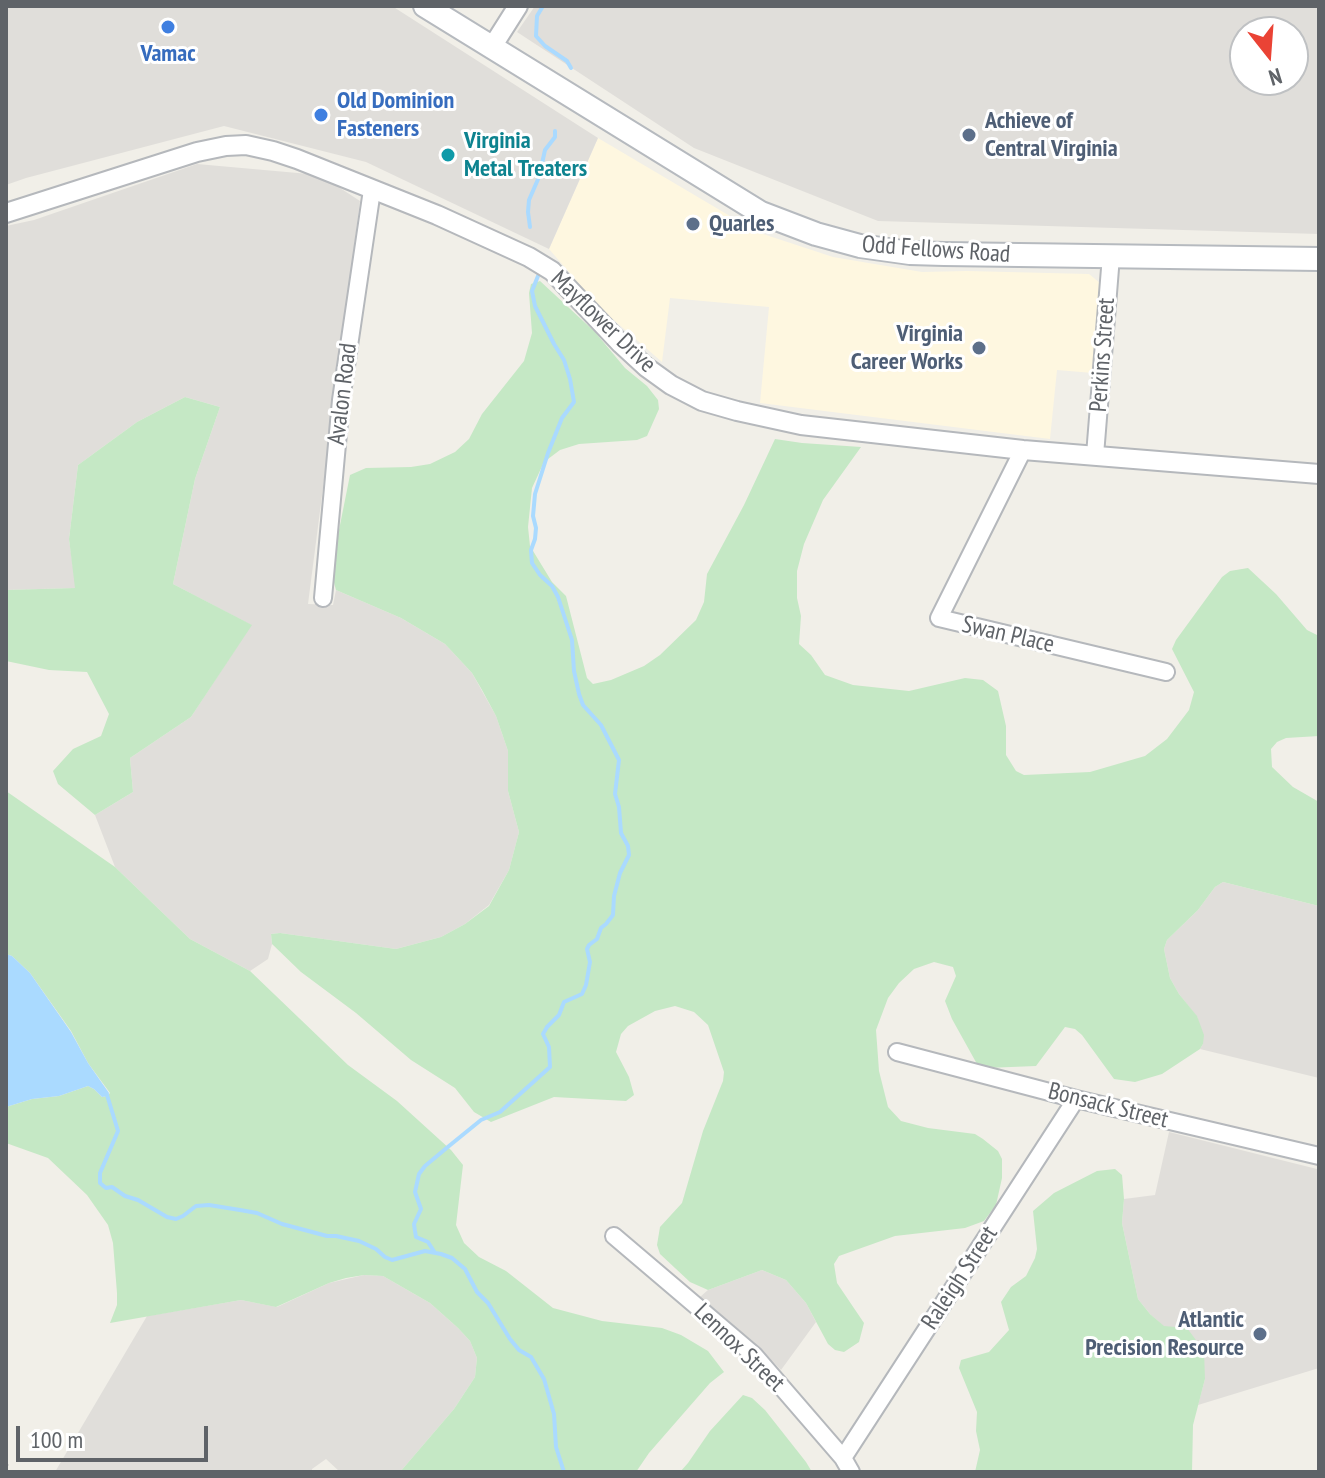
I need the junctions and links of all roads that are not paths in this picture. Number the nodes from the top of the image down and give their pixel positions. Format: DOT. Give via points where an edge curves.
graph roads {
  1 [pos="425,6"];
  2 [pos="518,6"];
  3 [pos="492,47"];
  4 [pos="372,190"];
  5 [pos="6,213"];
  6 [pos="1111,256"];
  7 [pos="1319,259"];
  8 [pos="1023,450"];
  9 [pos="1095,455"];
  10 [pos="1319,474"];
  11 [pos="323,598"];
  12 [pos="1166,672"];
  13 [pos="897,1052"];
  14 [pos="1076,1099"];
  15 [pos="1319,1156"];
  16 [pos="614,1236"];
  17 [pos="847,1465"];
  1 -- 3 [label="main road, Odd Fellows Road"];
  2 -- 3 [label="street"];
  3 -- 6 [label="main road, Odd Fellows Road" via="761,213 816,234 910,253"];
  4 -- 5 [label="street, Mayflower Drive" via="273,151 226,146"];
  4 -- 8 [label="street, Mayflower Drive" via="489,238 552,271 646,367 702,401 801,425"];
  4 -- 11 [label="street, Avalon Road" via="341,400"];
  6 -- 7 [label="main road, Odd Fellows Road"];
  6 -- 9 [label="street, Perkins Street"];
  8 -- 9 [label="street, Mayflower Drive"];
  8 -- 12 [label="street, Swan Place" via="939,618"];
  9 -- 10 [label="street, Mayflower Drive"];
  13 -- 14 [label="street, Bonsack Street"];
  14 -- 15 [label="street, Bonsack Street"];
  14 -- 17 [label="street, Raleigh Street"];
  16 -- 17 [label="street, Lennox Street" via="754,1355"];
}
